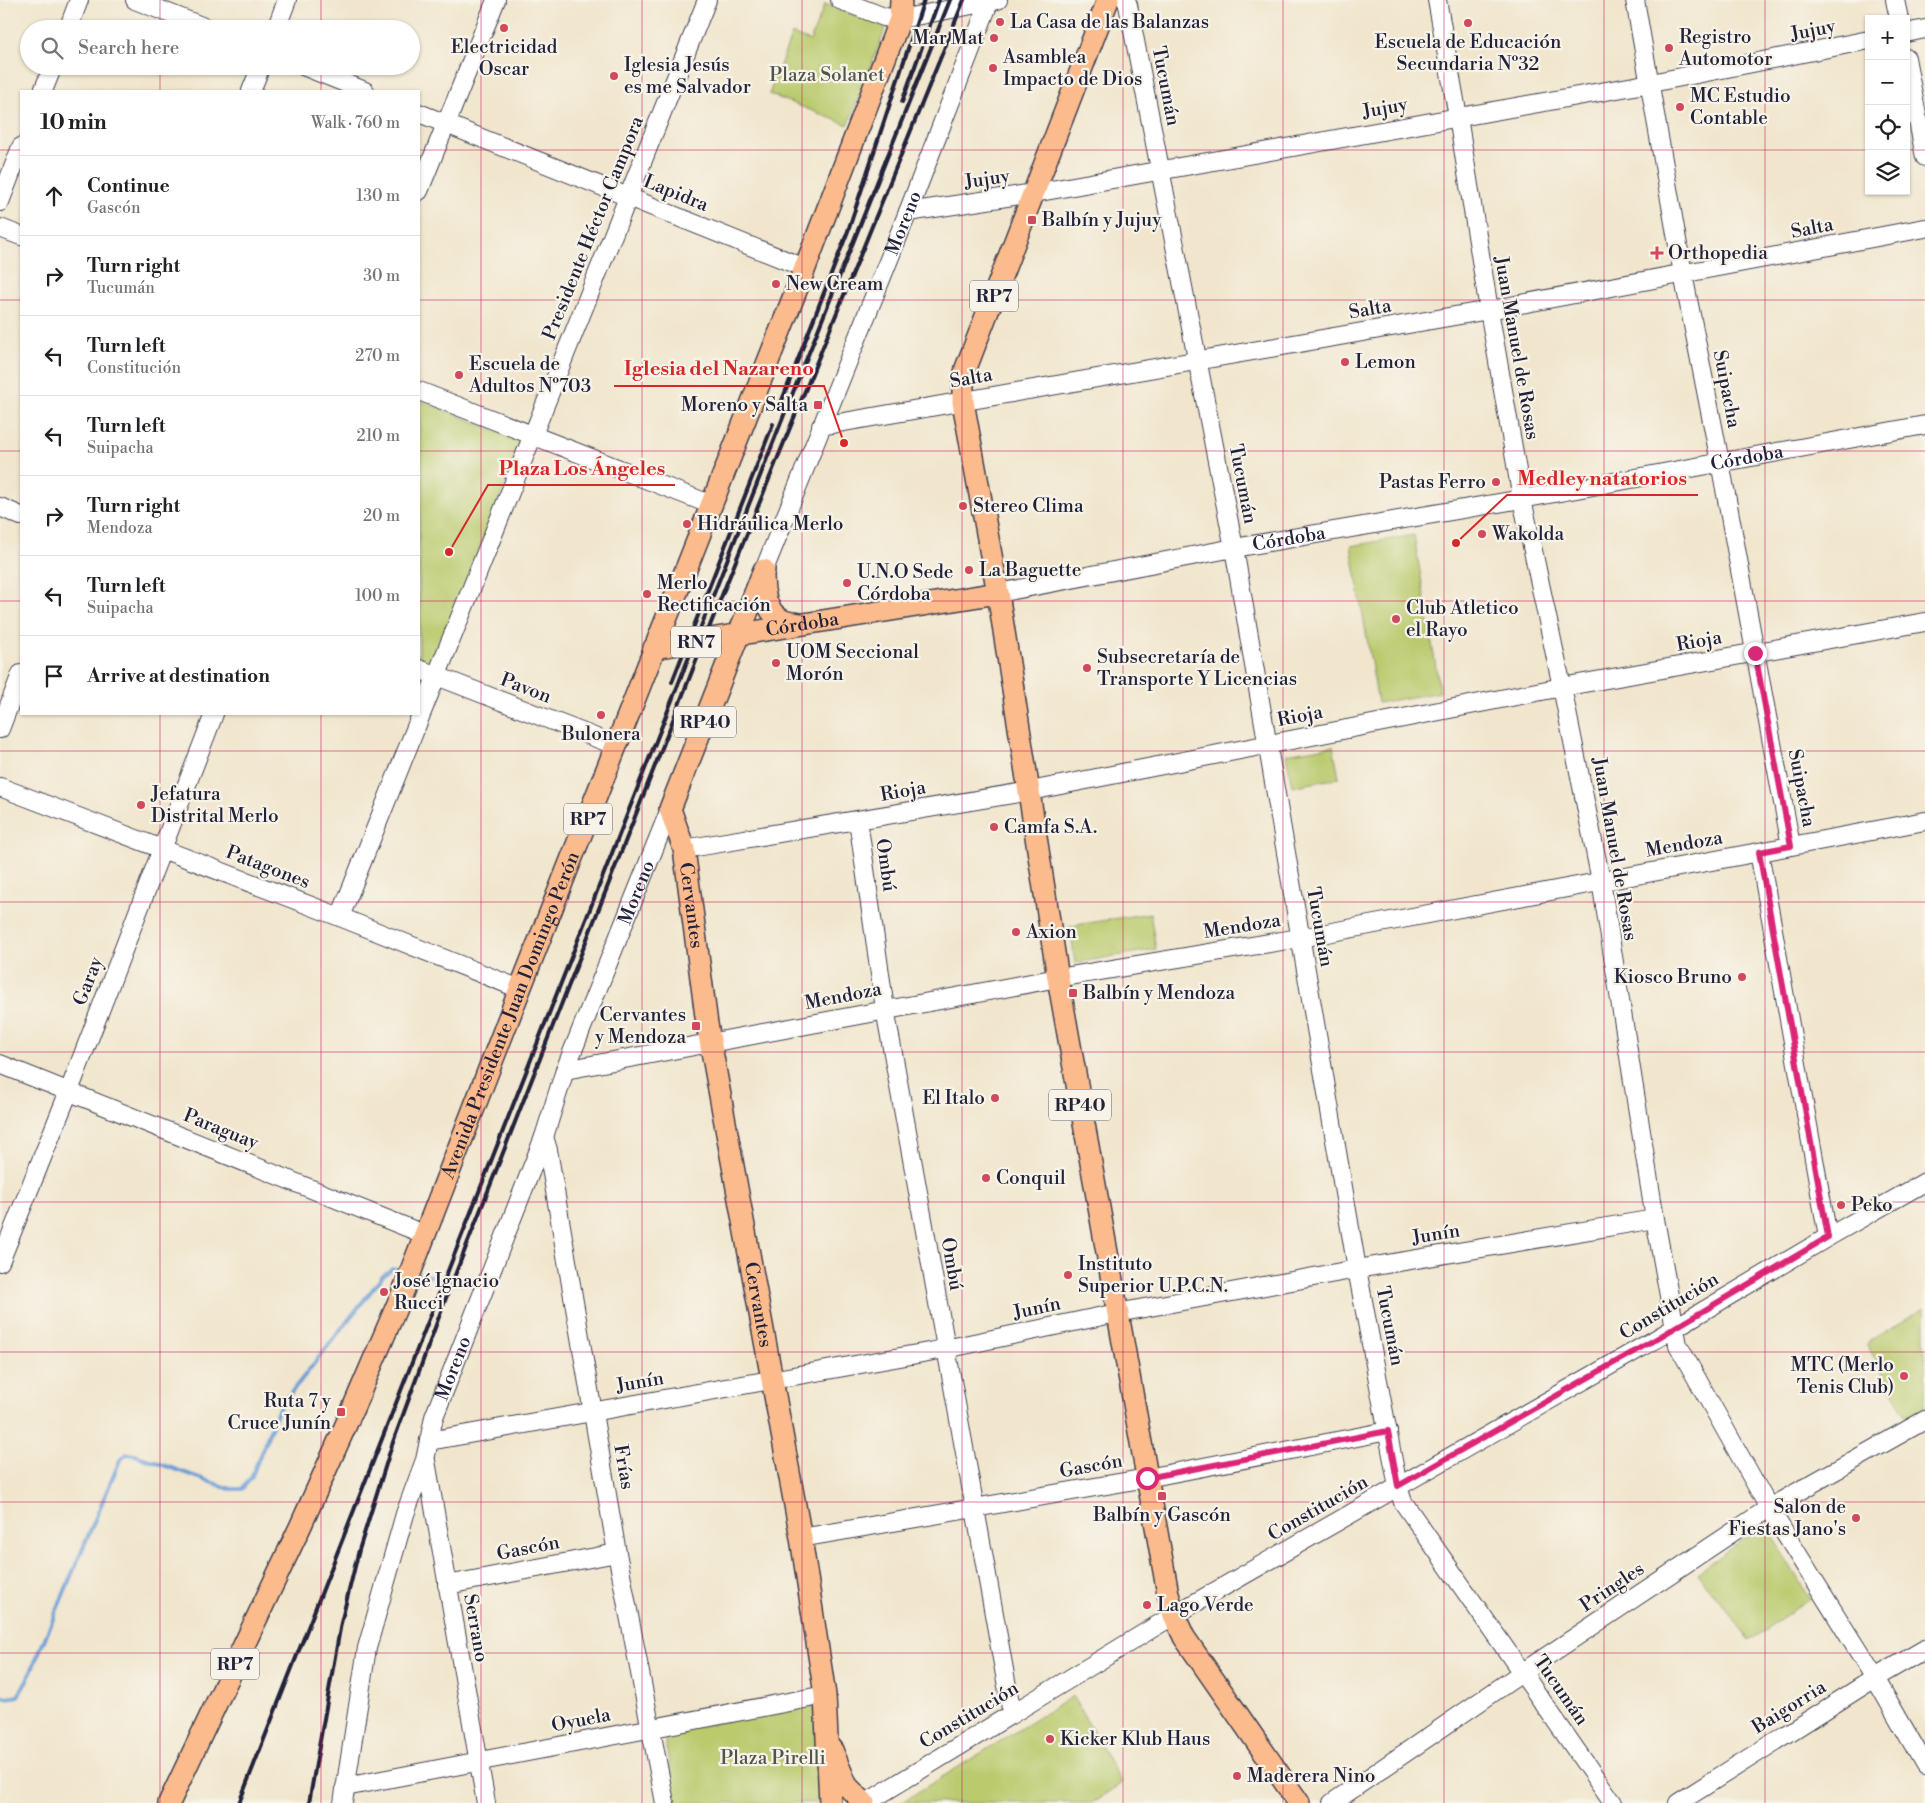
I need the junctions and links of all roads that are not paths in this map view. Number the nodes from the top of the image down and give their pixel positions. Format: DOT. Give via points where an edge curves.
graph roads {
  1 [pos="79,0"];
  2 [pos="136,0"];
  3 [pos="287,0"];
  4 [pos="496,0"];
  5 [pos="707,0"];
  6 [pos="840,0"];
  7 [pos="993,0"];
  8 [pos="1108,0"];
  9 [pos="1126,0"];
  10 [pos="1437,0"];
  11 [pos="1635,0"];
  12 [pos="1896,0"];
  13 [pos="900,10"];
  14 [pos="1898,15"];
  15 [pos="71,20"];
  16 [pos="186,20"];
  17 [pos="279,20"];
  18 [pos="1925,29"];
  19 [pos="1910,32"];
  20 [pos="1865,41"];
  21 [pos="1906,60"];
  22 [pos="49,75"];
  23 [pos="257,75"];
  24 [pos="325,75"];
  25 [pos="1651,83"];
  26 [pos="43,90"];
  27 [pos="251,90"];
  28 [pos="363,90"];
  29 [pos="420,113"];
  30 [pos="1458,117"];
  31 [pos="446,124"];
  32 [pos="20,150"];
  33 [pos="1925,158"];
  34 [pos="1161,170"];
  35 [pos="420,189"];
  36 [pos="1034,193"];
  37 [pos="629,196"];
  38 [pos="0,202"];
  39 [pos="908,212"];
  40 [pos="0,228"];
  41 [pos="1925,228"];
  42 [pos="20,236"];
  43 [pos="805,268"];
  44 [pos="1682,274"];
  45 [pos="1489,310"];
  46 [pos="1196,360"];
  47 [pos="420,391"];
  48 [pos="963,402"];
  49 [pos="1925,425"];
  50 [pos="821,426"];
  51 [pos="532,435"];
  52 [pos="1720,462"];
  53 [pos="1522,499"];
  54 [pos="712,505"];
  55 [pos="0,507"];
  56 [pos="20,516"];
  57 [pos="1234,548"];
  58 [pos="764,570"];
  59 [pos="998,593"];
  60 [pos="1925,622"];
  61 [pos="800,624"];
  62 [pos="739,635"];
  63 [pos="654,648"];
  64 [pos="1755,653"];
  65 [pos="420,669"];
  66 [pos="438,676"];
  67 [pos="20,677"];
  68 [pos="1562,687"];
  69 [pos="214,715"];
  70 [pos="0,729"];
  71 [pos="1268,744"];
  72 [pos="617,746"];
  73 [pos="0,787"];
  74 [pos="1030,791"];
  75 [pos="670,810"];
  76 [pos="858,820"];
  77 [pos="1925,821"];
  78 [pos="1791,846"];
  79 [pos="160,849"];
  80 [pos="684,849"];
  81 [pos="1759,852"];
  82 [pos="1600,881"];
  83 [pos="340,917"];
  84 [pos="1300,938"];
  85 [pos="1058,978"];
  86 [pos="520,989"];
  87 [pos="886,1009"];
  88 [pos="710,1042"];
  89 [pos="0,1064"];
  90 [pos="565,1070"];
  91 [pos="69,1090"];
  92 [pos="544,1137"];
  93 [pos="1925,1182"];
  94 [pos="1655,1219"];
  95 [pos="426,1235"];
  96 [pos="1828,1237"];
  97 [pos="0,1262"];
  98 [pos="1357,1269"];
  99 [pos="1117,1313"];
  100 [pos="1674,1328"];
  101 [pos="945,1349"];
  102 [pos="773,1379"];
  103 [pos="593,1412"];
  104 [pos="1925,1420"];
  105 [pos="1388,1431"];
  106 [pos="429,1441"];
  107 [pos="426,1460"];
  108 [pos="1147,1478"];
  109 [pos="1398,1486"];
  110 [pos="974,1508"];
  111 [pos="1769,1508"];
  112 [pos="801,1538"];
  113 [pos="617,1553"];
  114 [pos="447,1585"];
  115 [pos="1174,1615"];
  116 [pos="1925,1649"];
  117 [pos="1523,1672"];
  118 [pos="1875,1678"];
  119 [pos="824,1695"];
  120 [pos="1012,1714"];
  121 [pos="651,1728"];
  122 [pos="827,1738"];
  123 [pos="478,1761"];
  124 [pos="1925,1765"];
  125 [pos="344,1795"];
  126 [pos="169,1803"];
  127 [pos="486,1803"];
  128 [pos="665,1803"];
  129 [pos="830,1803"];
  130 [pos="865,1803"];
  131 [pos="1299,1803"];
  132 [pos="1332,1803"];
  133 [pos="1613,1803"];
  134 [pos="1678,1803"];
  1 -- 15 [label="street"];
  2 -- 16 [label="street"];
  3 -- 17 [label="street"];
  4 -- 31 [label="street"];
  5 -- 37 [label="street, Presidente Héctor Campora"];
  6 -- 13 [label="street" via="884,17"];
  7 -- 13 [label="street"];
  7 -- 39 [label="street, Moreno / RP40"];
  8 -- 36 [label="main road, RP7"];
  9 -- 34 [label="street, Tucumán"];
  10 -- 30 [label="street, Juan Manuel de Rosas"];
  11 -- 25 [label="street, Suipacha"];
  12 -- 14 [label="street"];
  13 -- 43 [label="main road, Avenida Presidente Juan Domingo Perón / RP7"];
  18 -- 19 [label="street"];
  20 -- 25 [label="street, Jujuy"];
  21 -- 33 [label="street"];
  22 -- 26 [label="street"];
  23 -- 27 [label="street"];
  24 -- 28 [label="street"];
  25 -- 30 [label="street, Jujuy"];
  25 -- 44 [label="street, Suipacha"];
  29 -- 31 [label="street, Lapidra"];
  30 -- 34 [label="street, Jujuy"];
  30 -- 45 [label="street, Juan Manuel de Rosas"];
  31 -- 35 [label="street"];
  31 -- 37 [label="street, Lapidra"];
  32 -- 38 [label="street"];
  34 -- 36 [label="street, Jujuy"];
  34 -- 46 [label="street, Tucumán"];
  36 -- 39 [label="street, Jujuy"];
  36 -- 48 [label="main road, RP7" via="966,368"];
  37 -- 43 [label="street, Lapidra"];
  37 -- 51 [label="street, Presidente Héctor Campora"];
  39 -- 50 [label="street, Moreno / RP40"];
  40 -- 42 [label="street"];
  41 -- 44 [label="street, Salta"];
  43 -- 54 [label="main road, Avenida Presidente Juan Domingo Perón / RP7"];
  44 -- 45 [label="street, Salta"];
  44 -- 52 [label="street, Suipacha"];
  45 -- 46 [label="street, Salta"];
  45 -- 53 [label="street, Juan Manuel de Rosas"];
  46 -- 48 [label="street, Salta"];
  46 -- 57 [label="street, Tucumán"];
  47 -- 51 [label="street"];
  48 -- 50 [label="street, Salta"];
  48 -- 59 [label="main road, RP7"];
  49 -- 52 [label="street, Córdoba"];
  50 -- 58 [label="street, Moreno / RP40"];
  51 -- 54 [label="street"];
  51 -- 66 [label="street, Presidente Héctor Campora"];
  52 -- 53 [label="street, Córdoba"];
  52 -- 64 [label="street, Suipacha"];
  53 -- 57 [label="street, Córdoba"];
  53 -- 68 [label="street, Juan Manuel de Rosas"];
  54 -- 63 [label="main road, Avenida Presidente Juan Domingo Perón / RP7"];
  55 -- 56 [label="street"];
  57 -- 59 [label="street, Córdoba"];
  57 -- 71 [label="street, Tucumán"];
  58 -- 61 [label="main road" via="763,591 770,608 783,621"];
  58 -- 62 [label="main road, Moreno / RP40"];
  59 -- 61 [label="main road, Córdoba / RN7"];
  59 -- 74 [label="main road, RP40"];
  60 -- 64 [label="street, Rioja"];
  61 -- 62 [label="main road, Córdoba / RN7"];
  62 -- 63 [label="main road, Córdoba / RN7"];
  62 -- 75 [label="main road, Moreno / RP40"];
  63 -- 72 [label="main road, Avenida Presidente Juan Domingo Perón / RP7"];
  64 -- 68 [label="street, Rioja"];
  64 -- 78 [label="street, Suipacha"];
  65 -- 66 [label="street, Pavon"];
  66 -- 72 [label="street, Pavon"];
  66 -- 83 [label="street, Presidente Héctor Campora"];
  67 -- 70 [label="street"];
  68 -- 71 [label="street, Rioja"];
  68 -- 82 [label="street, Juan Manuel de Rosas"];
  69 -- 79 [label="street, Garay"];
  71 -- 74 [label="street, Rioja"];
  71 -- 84 [label="street, Tucumán"];
  72 -- 86 [label="main road, Avenida Presidente Juan Domingo Perón / RP7"];
  73 -- 79 [label="street, Patagones"];
  74 -- 76 [label="street, Rioja"];
  74 -- 85 [label="main road, RP40"];
  75 -- 80 [label="main road, Cervantes"];
  75 -- 90 [label="street, Moreno"];
  76 -- 80 [label="street, Rioja"];
  76 -- 87 [label="street, Ombú"];
  77 -- 78 [label="street, Mendoza"];
  78 -- 81 [label="street, Mendoza"];
  79 -- 83 [label="street, Patagones"];
  79 -- 91 [label="street, Garay"];
  80 -- 88 [label="main road, Cervantes"];
  81 -- 82 [label="street, Mendoza"];
  81 -- 96 [label="street"];
  82 -- 84 [label="street, Mendoza"];
  82 -- 94 [label="street, Juan Manuel de Rosas"];
  83 -- 86 [label="street, Patagones"];
  84 -- 85 [label="street, Mendoza"];
  84 -- 98 [label="street, Tucumán"];
  85 -- 87 [label="street, Mendoza"];
  85 -- 99 [label="main road, RP40"];
  86 -- 95 [label="main road, Avenida Presidente Juan Domingo Perón / RP7"];
  87 -- 88 [label="street, Mendoza"];
  87 -- 101 [label="street, Ombú"];
  88 -- 90 [label="street, Mendoza"];
  88 -- 102 [label="main road, Cervantes"];
  89 -- 91 [label="street, Paraguay"];
  90 -- 92 [label="street, Moreno"];
  91 -- 95 [label="street, Paraguay"];
  91 -- 97 [label="street, Garay"];
  92 -- 103 [label="street, Frías"];
  92 -- 106 [label="street, Moreno" via="434,1417"];
  93 -- 96 [label="street, Constitución"];
  94 -- 98 [label="street, Junín"];
  94 -- 100 [label="street, Juan Manuel de Rosas"];
  95 -- 126 [label="main road, Avenida Presidente Juan Domingo Perón / RP7" via="346,1427"];
  96 -- 100 [label="street, Constitución"];
  98 -- 99 [label="street, Junín"];
  98 -- 105 [label="street, Tucumán"];
  99 -- 101 [label="street, Junín"];
  99 -- 108 [label="main road, RP40"];
  100 -- 109 [label="street, Constitución"];
  100 -- 111 [label="street, Juan Manuel de Rosas" via="1678,1345"];
  101 -- 102 [label="street, Junín"];
  101 -- 110 [label="street, Ombú"];
  102 -- 103 [label="street, Junín"];
  102 -- 112 [label="main road, Cervantes"];
  103 -- 106 [label="street, Junín"];
  103 -- 113 [label="street, Frías"];
  104 -- 111 [label="street, Pringles"];
  105 -- 108 [label="street, Gascón"];
  105 -- 109 [label="street, Tucumán"];
  106 -- 107 [label="street, Moreno"];
  107 -- 114 [label="street, Serrano"];
  107 -- 125 [label="street, Moreno" via="405,1514 367,1648"];
  108 -- 110 [label="street, Gascón"];
  108 -- 115 [label="main road, RP40"];
  109 -- 115 [label="street, Constitución"];
  109 -- 117 [label="street, Tucumán" via="1403,1502"];
  110 -- 112 [label="street, Gascón"];
  110 -- 120 [label="street, Ombú"];
  111 -- 117 [label="street, Pringles"];
  111 -- 118 [label="street, Juan Manuel de Rosas"];
  112 -- 119 [label="main road, Cervantes"];
  113 -- 114 [label="street, Gascón"];
  113 -- 121 [label="street, Frías"];
  114 -- 123 [label="street, Serrano"];
  115 -- 120 [label="street, Constitución"];
  115 -- 131 [label="main road, RP40" via="1184,1637"];
  116 -- 118 [label="street, Baigorria"];
  117 -- 132 [label="street, Pringles"];
  117 -- 133 [label="street, Tucumán"];
  118 -- 124 [label="street, Juan Manuel de Rosas"];
  118 -- 134 [label="street, Baigorria"];
  119 -- 121 [label="street, Oyuela"];
  119 -- 122 [label="main road, Cervantes"];
  120 -- 130 [label="street, Constitución"];
  121 -- 123 [label="street, Oyuela"];
  121 -- 128 [label="street, Frías"];
  122 -- 129 [label="main road, Cervantes"];
  122 -- 130 [label="main road" via="847,1786"];
  123 -- 125 [label="street, Oyuela"];
  123 -- 127 [label="street, Serrano"];
}
